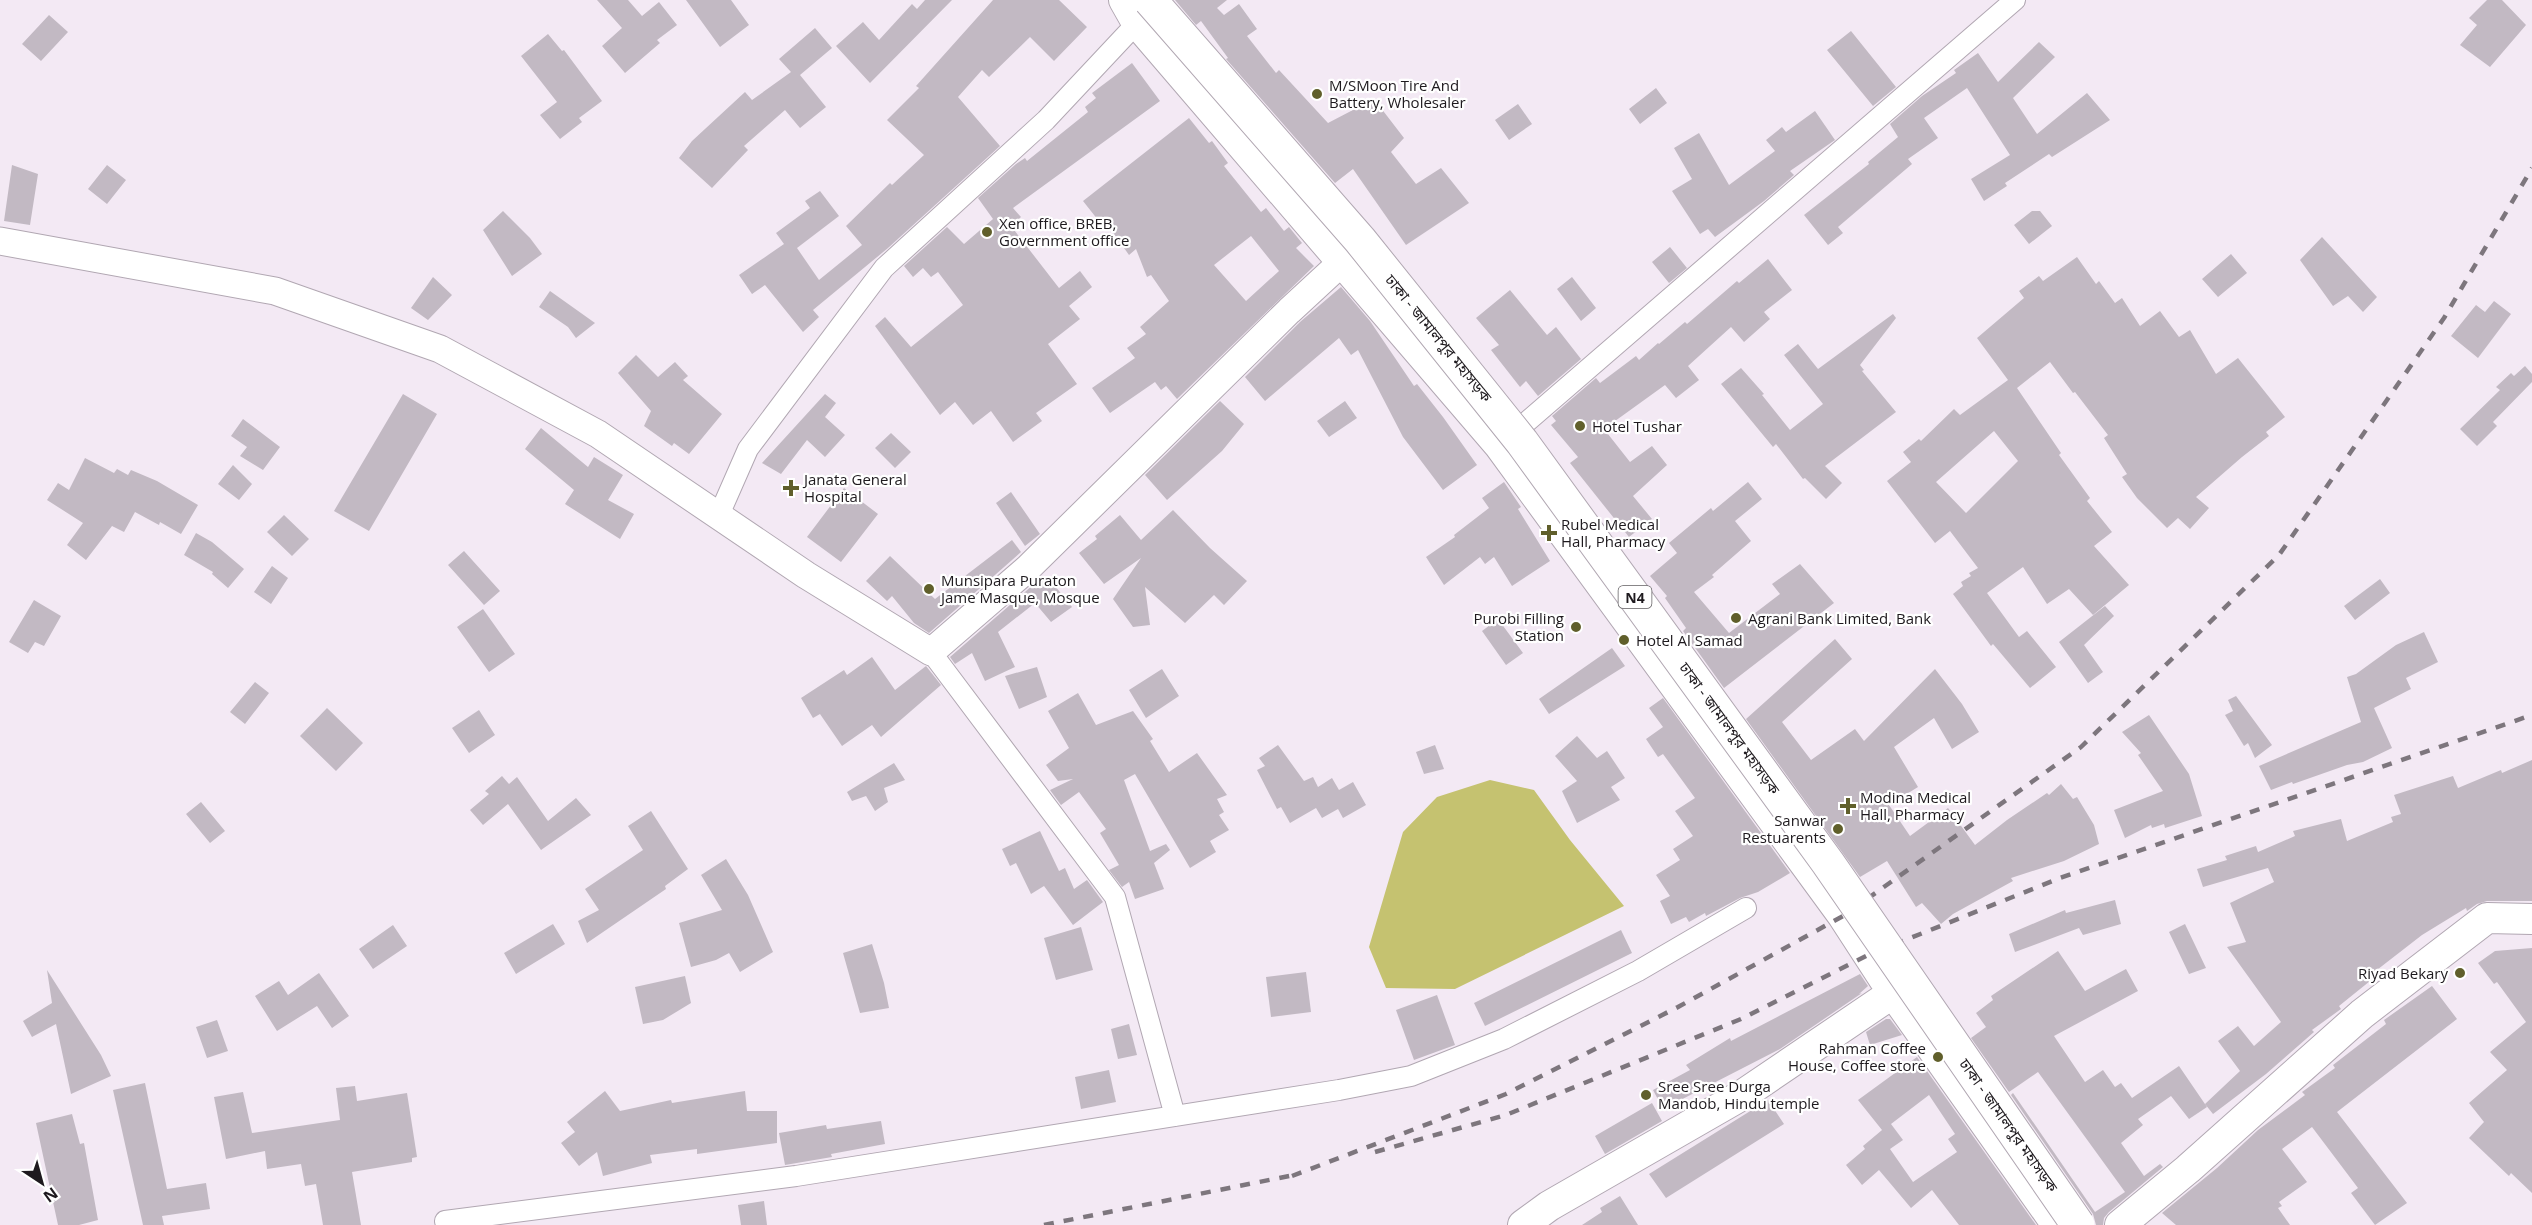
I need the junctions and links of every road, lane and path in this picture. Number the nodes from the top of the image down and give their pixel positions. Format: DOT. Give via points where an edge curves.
graph roads {
  1 [pos="2015,0"];
  2 [pos="1137,8"];
  3 [pos="0,241"];
  4 [pos="1342,262"];
  5 [pos="1499,446"];
  6 [pos="718,515"];
  7 [pos="931,652"];
  8 [pos="1746,908"];
  9 [pos="2532,919"];
  10 [pos="1893,993"];
  11 [pos="1175,1116"];
  12 [pos="445,1221"];
  13 [pos="1523,1225"];
  14 [pos="2057,1225"];
  15 [pos="2078,1225"];
  16 [pos="2120,1225"];
  1 -- 5 [label="street"];
  2 -- 4 [label="main road"];
  2 -- 6 [label="street" via="1046,120 884,268 748,449"];
  2 -- 15 [label="highway, ঢাকা - জামালপুর মহাসড়ক / N4, bridge" via="1360,240 1522,442 1828,863"];
  3 -- 6 [label="main road" via="275,291 440,349 598,434"];
  4 -- 5 [label="main road"];
  4 -- 7 [label="main road" via="1027,569"];
  5 -- 10 [label="main road" via="1843,916"];
  6 -- 7 [label="main road"];
  7 -- 11 [label="street" via="1115,897"];
  8 -- 11 [label="street" via="1638,971 1514,1033 1411,1076"];
  9 -- 16 [label="main road" via="2487,918 2362,1014"];
  10 -- 13 [label="main road" via="1744,1094 1549,1206"];
  10 -- 14 [label="main road"];
  11 -- 12 [label="street" via="796,1176"];
}
